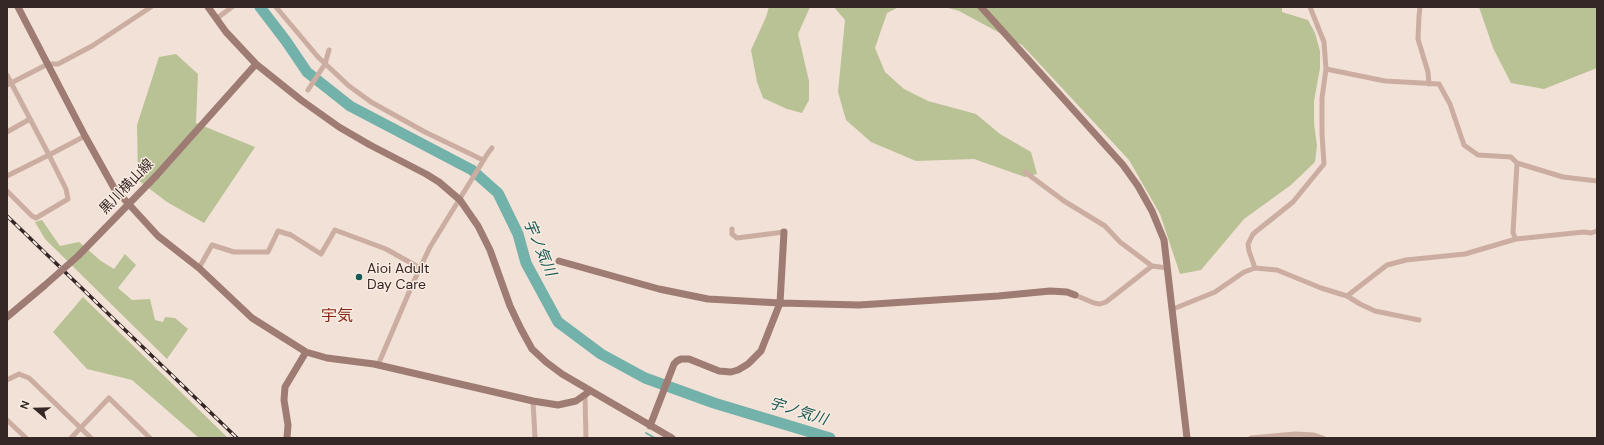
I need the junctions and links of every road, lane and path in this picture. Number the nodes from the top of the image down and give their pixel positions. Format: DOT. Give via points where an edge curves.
graph roads {
  1 [pos="18,7"];
  2 [pos="151,7"];
  3 [pos="208,7"];
  4 [pos="232,7"];
  5 [pos="276,7"];
  6 [pos="981,7"];
  7 [pos="1310,7"];
  8 [pos="1420,7"];
  9 [pos="216,19"];
  10 [pos="329,50"];
  11 [pos="48,64"];
  12 [pos="256,64"];
  13 [pos="324,66"];
  14 [pos="1326,69"];
  15 [pos="7,75"];
  16 [pos="9,84"];
  17 [pos="1429,84"];
  18 [pos="308,90"];
  19 [pos="30,119"];
  20 [pos="7,132"];
  21 [pos="85,136"];
  22 [pos="492,148"];
  23 [pos="49,155"];
  24 [pos="483,161"];
  25 [pos="1517,163"];
  26 [pos="1025,172"];
  27 [pos="7,176"];
  28 [pos="1597,181"];
  29 [pos="7,191"];
  30 [pos="460,200"];
  31 [pos="732,229"];
  32 [pos="1597,231"];
  33 [pos="784,232"];
  34 [pos="1516,239"];
  35 [pos="559,261"];
  36 [pos="1152,266"];
  37 [pos="198,268"];
  38 [pos="420,268"];
  39 [pos="1168,268"];
  40 [pos="1256,268"];
  41 [pos="1075,294"];
  42 [pos="1347,296"];
  43 [pos="780,304"];
  44 [pos="1173,309"];
  45 [pos="7,317"];
  46 [pos="1420,320"];
  47 [pos="306,352"];
  48 [pos="378,365"];
  49 [pos="7,374"];
  50 [pos="13,376"];
  51 [pos="7,380"];
  52 [pos="587,393"];
  53 [pos="533,401"];
  54 [pos="7,420"];
  55 [pos="650,426"];
  56 [pos="81,428"];
  57 [pos="26,438"];
  58 [pos="71,438"];
  59 [pos="91,438"];
  60 [pos="150,438"];
  61 [pos="287,438"];
  62 [pos="535,438"];
  63 [pos="586,438"];
  64 [pos="672,438"];
  65 [pos="1187,438"];
  66 [pos="1251,438"];
  67 [pos="1323,438"];
  1 -- 11 [label="street"];
  2 -- 11 [label="street" via="92,46 58,64"];
  3 -- 9 [label="street"];
  4 -- 9 [label="street"];
  5 -- 13 [label="street"];
  6 -- 39 [label="street" via="1123,165 1152,211 1164,240"];
  7 -- 14 [label="street" via="1324,42"];
  8 -- 17 [label="street" via="1418,40"];
  9 -- 12 [label="street"];
  10 -- 13 [label="street"];
  11 -- 16 [label="street"];
  11 -- 21 [label="street"];
  12 -- 30 [label="street" via="339,127 426,174"];
  12 -- 45 [label="street, 黒川横山線, bridge" via="156,176 78,256"];
  13 -- 18 [label="street"];
  13 -- 24 [label="street" via="371,102"];
  14 -- 17 [label="street" via="1385,81"];
  14 -- 40 [label="street" via="1322,98 1324,164 1293,202 1253,234 1248,244"];
  15 -- 16 [label="street"];
  16 -- 19 [label="street"];
  17 -- 25 [label="street" via="1439,84 1450,104 1464,145 1478,155 1511,157"];
  19 -- 20 [label="street"];
  19 -- 23 [label="street"];
  21 -- 23 [label="street"];
  21 -- 37 [label="street" via="114,188 158,236"];
  22 -- 24 [label="street"];
  23 -- 27 [label="street"];
  23 -- 29 [label="street" via="66,189 68,199 36,218"];
  24 -- 30 [label="street"];
  25 -- 28 [label="street" via="1563,177"];
  25 -- 34 [label="street" via="1514,233"];
  26 -- 36 [label="street" via="1105,226 1120,242"];
  30 -- 38 [label="street" via="430,247"];
  30 -- 52 [label="street" via="478,226 490,250 510,306 532,348"];
  31 -- 33 [label="street" via="732,234 737,238"];
  32 -- 34 [label="street"];
  33 -- 43 [label="street"];
  34 -- 42 [label="street" via="1465,254 1406,260 1387,265"];
  35 -- 43 [label="street" via="708,300"];
  36 -- 39 [label="street"];
  36 -- 41 [label="street" via="1106,302 1094,303"];
  37 -- 38 [label="street" via="212,245 234,252 268,252 278,231 291,235 321,254 335,230 386,249"];
  37 -- 47 [label="street" via="252,318"];
  38 -- 48 [label="street"];
  39 -- 44 [label="street"];
  40 -- 42 [label="street" via="1276,270"];
  40 -- 44 [label="street" via="1244,272 1215,292"];
  41 -- 43 [label="street" via="1050,291 859,305"];
  42 -- 46 [label="street" via="1375,311"];
  43 -- 55 [label="street" via="761,351 738,370 725,372 685,358 677,361"];
  44 -- 65 [label="street"];
  47 -- 48 [label="street" via="327,358"];
  47 -- 61 [label="street" via="285,387"];
  48 -- 53 [label="street"];
  49 -- 50 [label="street"];
  50 -- 51 [label="street"];
  50 -- 56 [label="street" via="22,374 29,378"];
  52 -- 53 [label="street" via="567,404"];
  52 -- 55 [label="street"];
  52 -- 63 [label="street"];
  53 -- 62 [label="street"];
  54 -- 57 [label="street"];
  55 -- 64 [label="street"];
  56 -- 58 [label="street"];
  56 -- 59 [label="street"];
  56 -- 60 [label="street" via="109,398"];
  66 -- 67 [label="street" via="1295,434"];
}
